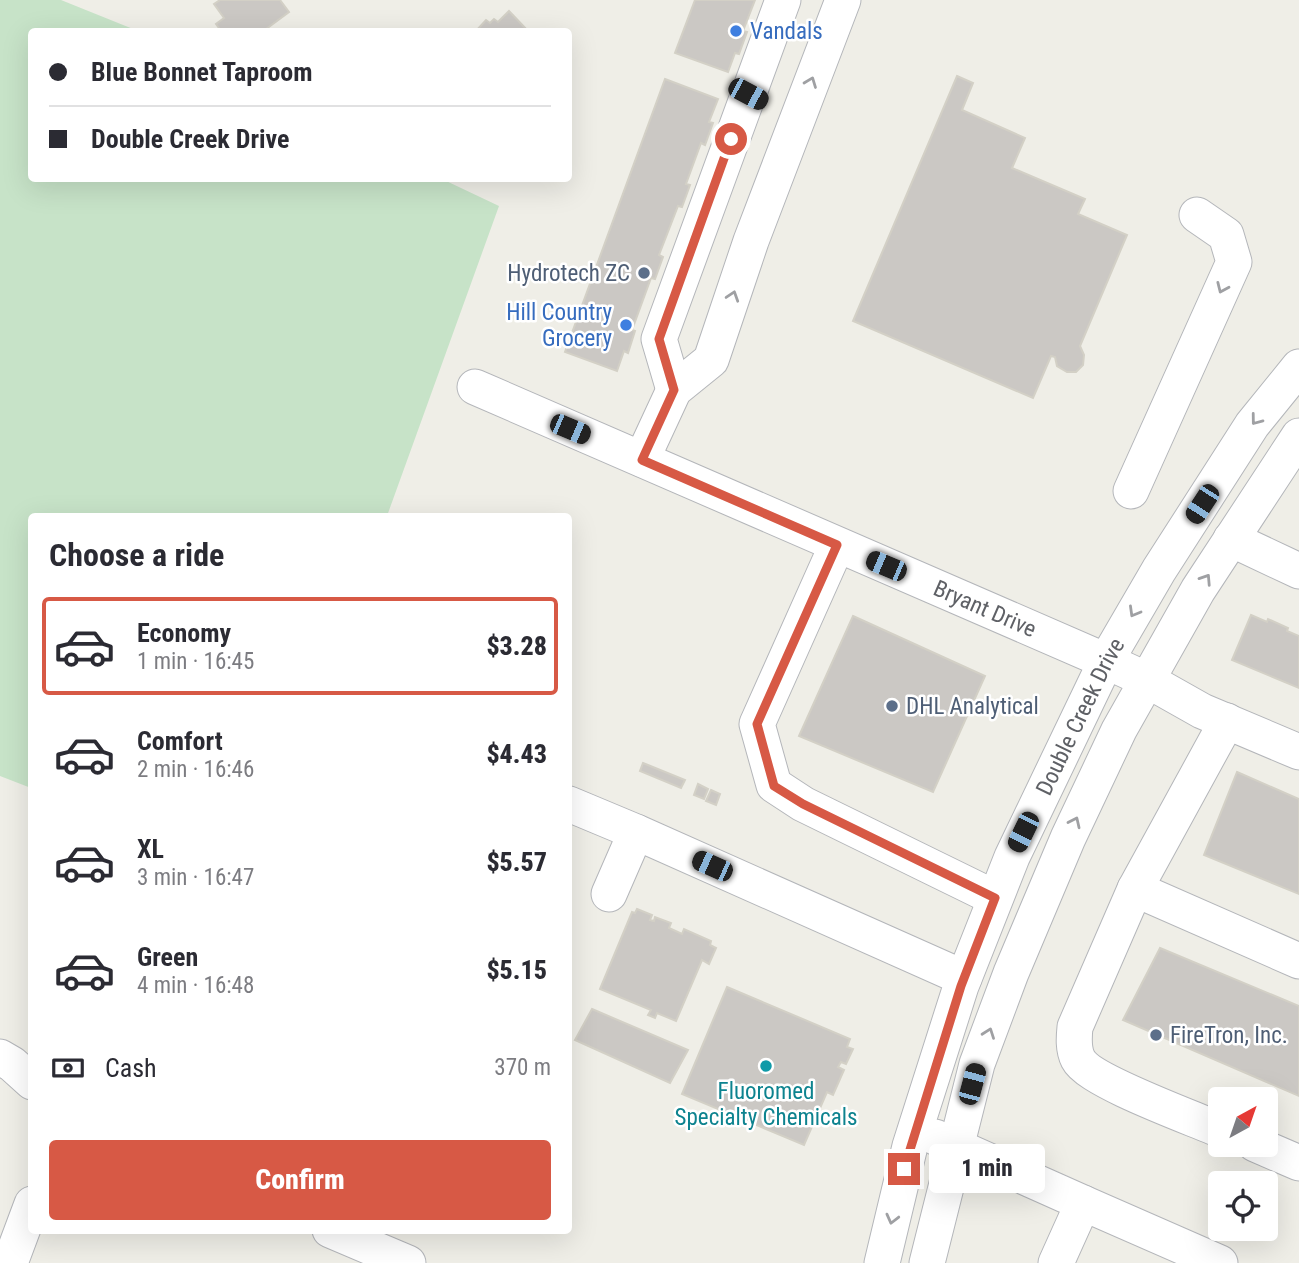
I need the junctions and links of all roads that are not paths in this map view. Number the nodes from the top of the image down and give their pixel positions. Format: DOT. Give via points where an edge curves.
graph roads {
  1 [pos="783,0"];
  2 [pos="844,0"];
  3 [pos="748,94"];
  4 [pos="797,120"];
  5 [pos="1197,215"];
  6 [pos="1299,367"];
  7 [pos="475,387"];
  8 [pos="674,390"];
  9 [pos="1299,436"];
  10 [pos="642,460"];
  11 [pos="1131,491"];
  12 [pos="1231,539"];
  13 [pos="837,545"];
  14 [pos="1299,571"];
  15 [pos="1106,661"];
  16 [pos="1147,680"];
  17 [pos="1227,721"];
  18 [pos="1299,752"];
  19 [pos="572,805"];
  20 [pos="636,832"];
  21 [pos="1135,889"];
  22 [pos="609,894"];
  23 [pos="995,898"];
  24 [pos="1299,961"];
  25 [pos="964,978"];
  26 [pos="0,1058"];
  27 [pos="28,1078"];
  28 [pos="1208,1125"];
  29 [pos="915,1129"];
  30 [pos="956,1145"];
  31 [pos="1278,1154"];
  32 [pos="1299,1163"];
  33 [pos="1083,1203"];
  34 [pos="28,1215"];
  35 [pos="339,1234"];
  36 [pos="10,1263"];
  37 [pos="408,1263"];
  38 [pos="881,1263"];
  39 [pos="927,1263"];
  40 [pos="1056,1263"];
  41 [pos="1220,1263"];
  1 -- 3 [label="street"];
  4 -- 2 [label="street, one-way"];
  3 -- 4 [label="street"];
  3 -- 8 [label="street" via="659,339"];
  8 -- 4 [label="street, one-way" via="711,360"];
  5 -- 11 [label="street, one-way" via="1226,235 1234,262"];
  6 -- 15 [label="street, Double Creek Drive, one-way" via="1252,425"];
  7 -- 10 [label="street, Bryant Drive"];
  8 -- 10 [label="street"];
  9 -- 12 [label="street, Double Creek Drive"];
  10 -- 13 [label="street, Bryant Drive"];
  12 -- 14 [label="street"];
  16 -- 12 [label="street, Double Creek Drive, one-way"];
  13 -- 15 [label="street, Bryant Drive"];
  13 -- 23 [label="street" via="757,724 774,786"];
  15 -- 16 [label="street, Bryant Drive"];
  15 -- 23 [label="street, Double Creek Drive"];
  16 -- 17 [label="street, Bryant Drive"];
  30 -- 16 [label="street, Double Creek Drive, one-way" via="977,1064 1011,973 1068,838"];
  17 -- 18 [label="street, Bryant Drive"];
  17 -- 21 [label="street"];
  19 -- 20 [label="street"];
  20 -- 22 [label="street"];
  20 -- 25 [label="street"];
  21 -- 24 [label="street"];
  21 -- 28 [label="street" via="1075,1027 1078,1061 1104,1080"];
  23 -- 25 [label="street, Double Creek Drive"];
  25 -- 29 [label="street, Double Creek Drive"];
  26 -- 27 [label="street"];
  29 -- 30 [label="street"];
  29 -- 38 [label="street, Double Creek Drive, one-way"];
  30 -- 33 [label="street"];
  30 -- 39 [label="street, Double Creek Drive"];
  31 -- 32 [label="street"];
  33 -- 40 [label="street"];
  33 -- 41 [label="street"];
  34 -- 36 [label="street"];
  35 -- 37 [label="street"];
}
